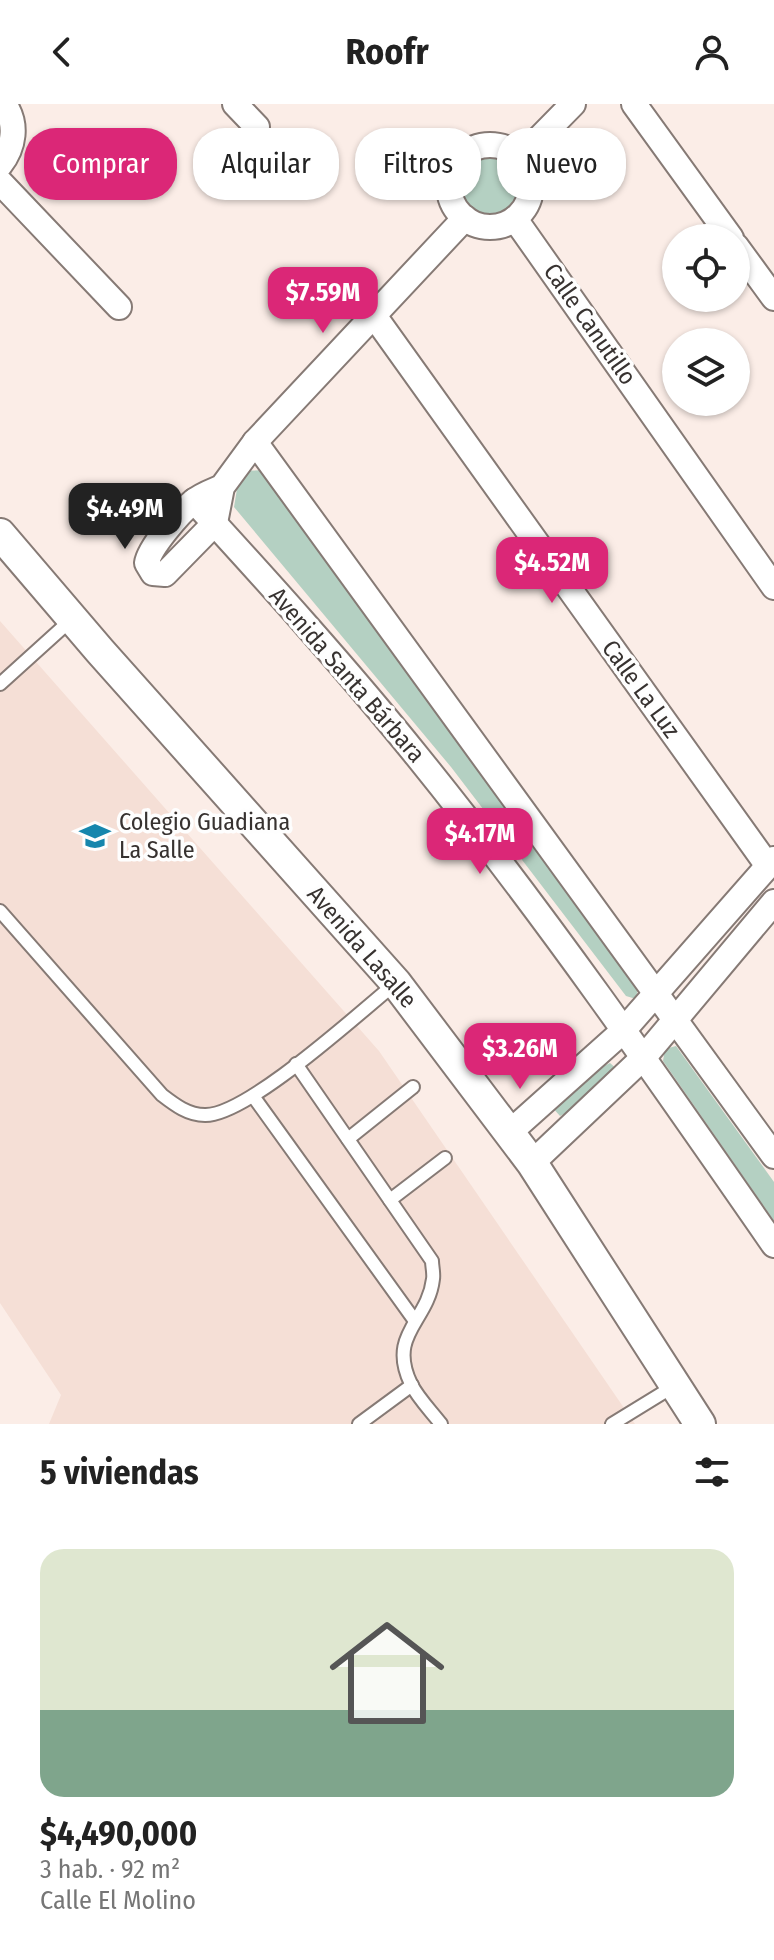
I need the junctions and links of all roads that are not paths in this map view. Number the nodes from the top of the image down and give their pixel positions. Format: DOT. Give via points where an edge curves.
graph roads {
  1 [pos="4,104"];
  2 [pos="235,104"];
  3 [pos="573,104"];
  4 [pos="634,104"];
  5 [pos="257,127"];
  6 [pos="549,128"];
  7 [pos="497,145"];
  8 [pos="0,165"];
  9 [pos="0,182"];
  10 [pos="528,200"];
  11 [pos="465,218"];
  12 [pos="515,219"];
  13 [pos="721,224"];
  14 [pos="750,265"];
  15 [pos="774,298"];
  16 [pos="119,307"];
  17 [pos="375,317"];
  18 [pos="255,442"];
  19 [pos="222,487"];
  20 [pos="194,501"];
  21 [pos="215,523"];
  22 [pos="0,534"];
  23 [pos="774,587"];
  24 [pos="73,619"];
  25 [pos="0,684"];
  26 [pos="771,863"];
  27 [pos="774,902"];
  28 [pos="0,911"];
  29 [pos="396,983"];
  30 [pos="657,994"];
  31 [pos="674,1019"];
  32 [pos="624,1029"];
  33 [pos="644,1057"];
  34 [pos="296,1064"];
  35 [pos="413,1087"];
  36 [pos="253,1096"];
  37 [pos="510,1132"];
  38 [pos="348,1139"];
  39 [pos="774,1156"];
  40 [pos="445,1158"];
  41 [pos="532,1163"];
  42 [pos="390,1200"];
  43 [pos="774,1245"];
  44 [pos="415,1321"];
  45 [pos="412,1385"];
  46 [pos="674,1386"];
  47 [pos="359,1424"];
  48 [pos="441,1424"];
  49 [pos="612,1424"];
  50 [pos="700,1424"];
  1 -- 8 [label="street" via="13,137"];
  2 -- 5 [label="street"];
  3 -- 6 [label="street"];
  4 -- 13 [label="street"];
  7 -- 11 [label="street" via="470,149 452,169 450,196"];
  9 -- 16 [label="street"];
  10 -- 12 [label="street"];
  11 -- 12 [label="street" via="490,227"];
  11 -- 17 [label="street"];
  12 -- 23 [label="street, Calle Canutillo"];
  14 -- 15 [label="street"];
  17 -- 18 [label="street"];
  17 -- 26 [label="street, Calle La Luz"];
  18 -- 19 [label="street"];
  18 -- 30 [label="street"];
  19 -- 20 [label="street"];
  19 -- 21 [label="street"];
  20 -- 21 [label="street, Avenida Santa Bárbara"];
  20 -- 21 [label="street" via="149,554 149,568 165,574"];
  21 -- 32 [label="street, Avenida Santa Bárbara" via="416,755"];
  22 -- 24 [label="street, Avenida Lasalle"];
  24 -- 25 [label="lane"];
  24 -- 29 [label="street, Avenida Lasalle"];
  26 -- 30 [label="street"];
  27 -- 31 [label="street"];
  28 -- 36 [label="lane" via="172,1103 206,1115"];
  29 -- 34 [label="lane"];
  29 -- 37 [label="street, Avenida Lasalle"];
  30 -- 31 [label="street"];
  30 -- 32 [label="street"];
  31 -- 33 [label="street"];
  31 -- 39 [label="street"];
  32 -- 33 [label="street, Avenida Santa Bárbara"];
  32 -- 37 [label="street"];
  33 -- 41 [label="street"];
  33 -- 43 [label="street, Avenida Santa Bárbara"];
  34 -- 36 [label="lane"];
  34 -- 38 [label="lane"];
  35 -- 38 [label="lane"];
  36 -- 44 [label="lane"];
  37 -- 41 [label="street, Avenida Lasalle"];
  38 -- 42 [label="lane"];
  40 -- 42 [label="lane"];
  41 -- 46 [label="street, Avenida Lasalle"];
  42 -- 44 [label="lane" via="432,1261 433,1279"];
  44 -- 45 [label="lane" via="403,1345"];
  45 -- 47 [label="lane"];
  45 -- 48 [label="lane"];
  46 -- 49 [label="lane"];
  46 -- 50 [label="street, Avenida Lasalle"];
}
